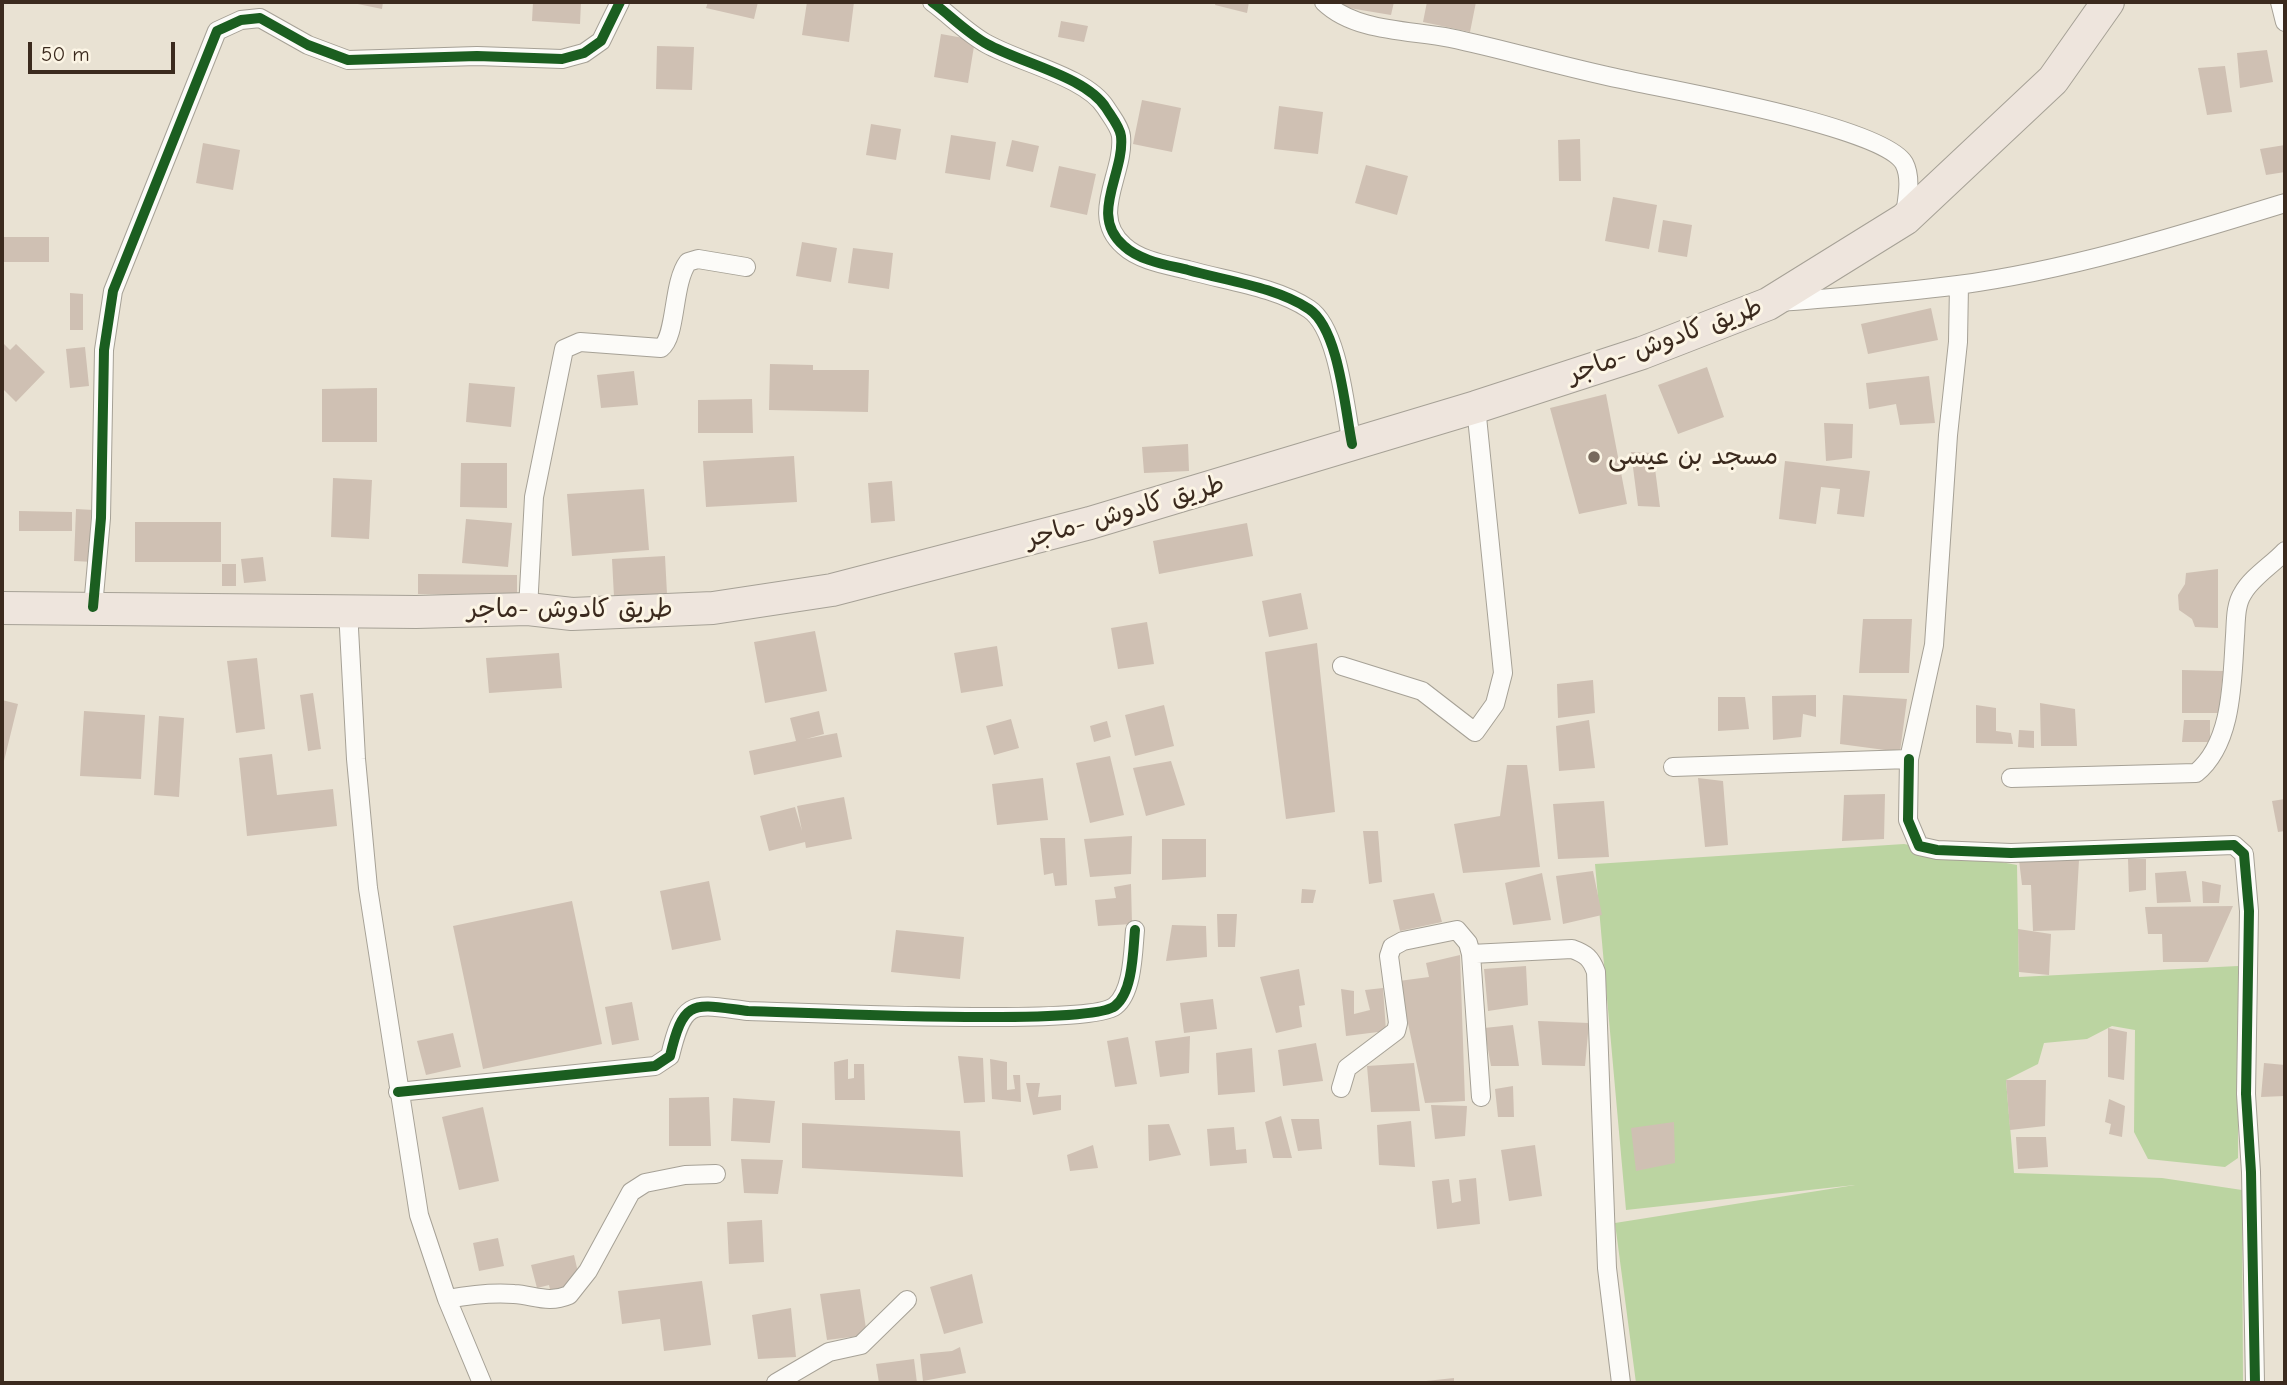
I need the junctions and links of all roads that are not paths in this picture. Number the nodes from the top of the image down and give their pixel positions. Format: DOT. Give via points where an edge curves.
graph roads {
  1 [pos="620,2"];
  2 [pos="932,2"];
  3 [pos="1324,2"];
  4 [pos="2108,2"];
  5 [pos="2280,2"];
  6 [pos="2285,22"];
  7 [pos="2285,204"];
  8 [pos="1905,219"];
  9 [pos="746,267"];
  10 [pos="1959,285"];
  11 [pos="1768,304"];
  12 [pos="1476,407"];
  13 [pos="1352,444"];
  14 [pos="2285,551"];
  15 [pos="93,607"];
  16 [pos="2,608"];
  17 [pos="528,609"];
  18 [pos="348,610"];
  19 [pos="1342,666"];
  20 [pos="1909,759"];
  21 [pos="1674,767"];
  22 [pos="2011,778"];
  23 [pos="1135,930"];
  24 [pos="1471,954"];
  25 [pos="1341,1088"];
  26 [pos="398,1092"];
  27 [pos="1481,1097"];
  28 [pos="716,1174"];
  29 [pos="447,1299"];
  30 [pos="907,1300"];
  31 [pos="482,1383"];
  32 [pos="776,1383"];
  33 [pos="1621,1383"];
  34 [pos="2255,1383"];
  1 -- 15 [label="street" via="601,41 562,59 348,60 308,45 260,18 217,31 113,290 104,349 101,518"];
  2 -- 13 [label="street" via="984,42 1083,84 1105,105 1121,134 1107,208 1110,229 1124,247 1146,258 1284,297 1311,310 1326,329 1334,355"];
  3 -- 8 [label="street" via="1356,22 1449,38 1720,99 1866,138 1894,152 1904,163 1909,192"];
  4 -- 8 [label="highway, طريق كادوش -ماجر" via="2053,80"];
  5 -- 6 [label="street"];
  7 -- 10 [label="street" via="2154,243"];
  8 -- 11 [label="highway, طريق كادوش -ماجر"];
  9 -- 17 [label="street" via="698,259 688,262 678,279 668,336 661,348 580,342 564,349 534,497"];
  10 -- 11 [label="street"];
  10 -- 20 [label="street" via="1934,645"];
  11 -- 12 [label="highway, طريق كادوش -ماجر" via="1642,354"];
  12 -- 13 [label="highway, طريق كادوش -ماجر"];
  12 -- 19 [label="street" via="1503,673 1495,704 1475,733 1422,691"];
  13 -- 17 [label="highway, طريق كادوش -ماجر" via="1078,527 832,590 713,608 572,614"];
  14 -- 22 [label="street" via="2242,593 2228,707 2221,738 2203,768 2196,773"];
  15 -- 16 [label="highway, طريق كادوش -ماجر"];
  15 -- 18 [label="highway, طريق كادوش -ماجر"];
  17 -- 18 [label="highway, طريق كادوش -ماجر"];
  18 -- 26 [label="street" via="368,888"];
  20 -- 21 [label="street"];
  20 -- 34 [label="street" via="1908,820 1919,846 2011,853 2234,845 2244,854 2249,911 2246,1094"];
  23 -- 26 [label="street" via="1126,987 1116,1006 1100,1014 1028,1018 705,1006 680,1018 670,1056 655,1066"];
  24 -- 25 [label="street" via="1457,930 1403,940 1392,947 1396,1031 1346,1068"];
  24 -- 27 [label="street"];
  24 -- 33 [label="street" via="1572,949 1592,961 1607,1268"];
  26 -- 29 [label="street" via="419,1215"];
  28 -- 29 [label="street" via="645,1183 631,1192 588,1271 569,1295 544,1300 480,1293"];
  29 -- 31 [label="street"];
  30 -- 32 [label="street" via="861,1345 829,1352"];
}
